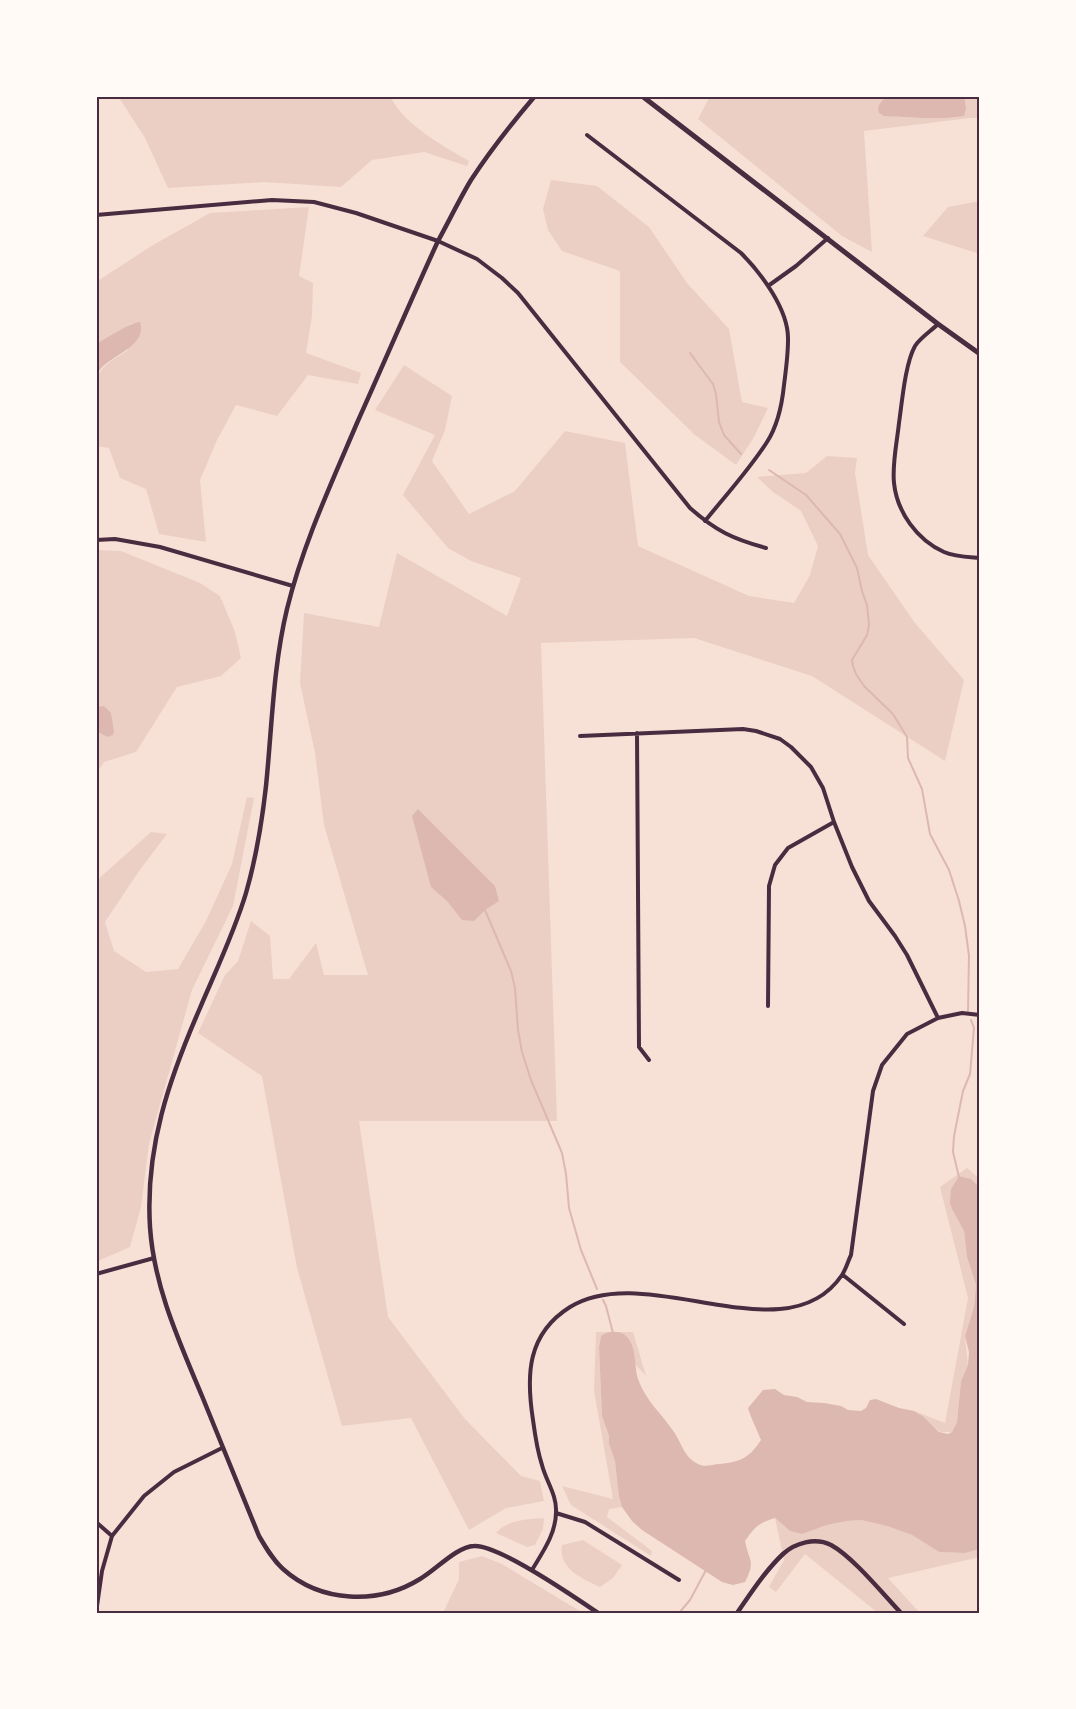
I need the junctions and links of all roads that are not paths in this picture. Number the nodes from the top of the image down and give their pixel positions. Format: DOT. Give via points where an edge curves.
graph roads {
  1 [pos="536,96"];
  2 [pos="642,96"];
  3 [pos="587,135"];
  4 [pos="96,215"];
  5 [pos="828,238"];
  6 [pos="438,241"];
  7 [pos="768,286"];
  8 [pos="938,324"];
  9 [pos="980,354"];
  10 [pos="705,521"];
  11 [pos="96,540"];
  12 [pos="766,548"];
  13 [pos="980,558"];
  14 [pos="293,586"];
  15 [pos="637,733"];
  16 [pos="580,736"];
  17 [pos="834,822"];
  18 [pos="768,1006"];
  19 [pos="980,1015"];
  20 [pos="938,1018"];
  21 [pos="649,1060"];
  22 [pos="154,1258"];
  23 [pos="96,1274"];
  24 [pos="843,1275"];
  25 [pos="904,1324"];
  26 [pos="222,1448"];
  27 [pos="556,1513"];
  28 [pos="96,1522"];
  29 [pos="112,1536"];
  30 [pos="532,1570"];
  31 [pos="679,1580"];
  32 [pos="96,1613"];
  33 [pos="598,1613"];
  34 [pos="737,1613"];
  35 [pos="901,1613"];
  1 -- 6 [label="street" via="471,181"];
  2 -- 5 [label="main road"];
  3 -- 7 [label="street" via="741,253"];
  4 -- 6 [label="street" via="272,200 314,202"];
  5 -- 7 [label="street"];
  5 -- 8 [label="main road"];
  6 -- 10 [label="street" via="477,259 518,293 690,508"];
  6 -- 14 [label="street" via="321,507"];
  7 -- 10 [label="street" via="789,337 782,405 768,441"];
  8 -- 9 [label="main road"];
  8 -- 13 [label="street" via="915,345 908,366 896,454 897,499 921,536 943,551"];
  10 -- 12 [label="street" via="723,534"];
  11 -- 14 [label="street" via="115,539 160,547"];
  14 -- 22 [label="street" via="279,650 266,785 253,867 159,1122 150,1188"];
  15 -- 16 [label="street"];
  15 -- 17 [label="street" via="742,729 780,739 812,767"];
  15 -- 21 [label="street" via="639,1047"];
  17 -- 18 [label="street" via="788,848 775,865 769,886"];
  17 -- 20 [label="street" via="869,901 896,936"];
  19 -- 20 [label="street" via="962,1013"];
  20 -- 24 [label="street" via="907,1034 882,1065 873,1091 851,1255"];
  22 -- 23 [label="street"];
  22 -- 26 [label="street" via="170,1318"];
  24 -- 25 [label="street"];
  24 -- 27 [label="street" via="823,1295 786,1309 755,1309 615,1292 591,1297 563,1312 547,1327 536,1347 529,1387 537,1446 554,1494"];
  26 -- 29 [label="street" via="174,1472 144,1496"];
  26 -- 30 [label="street" via="262,1542 283,1569 307,1586 334,1595 379,1596 417,1581 459,1550 475,1545"];
  27 -- 30 [label="street" via="552,1533"];
  27 -- 31 [label="street" via="585,1522"];
  28 -- 29 [label="street"];
  29 -- 32 [label="street"];
  30 -- 33 [label="street"];
  34 -- 35 [label="street" via="782,1555 812,1541 839,1551"];
}
